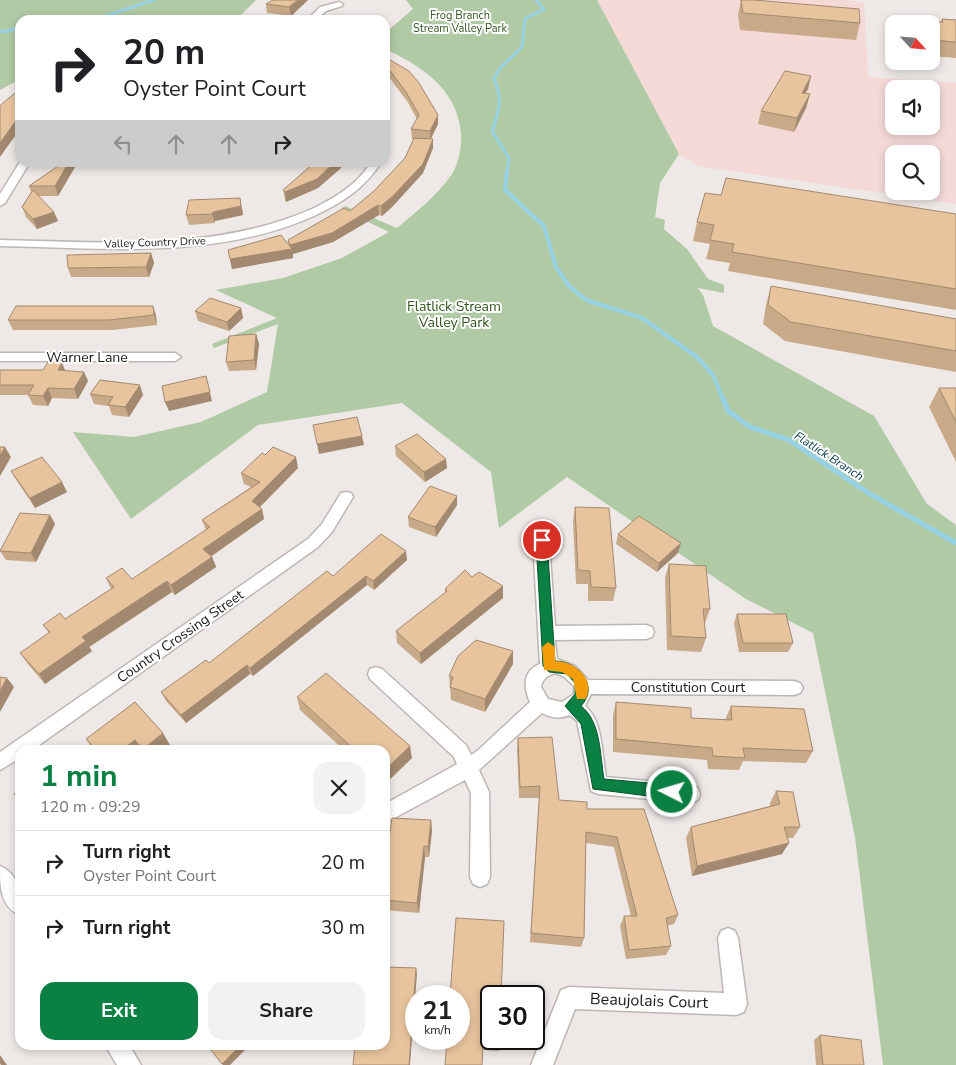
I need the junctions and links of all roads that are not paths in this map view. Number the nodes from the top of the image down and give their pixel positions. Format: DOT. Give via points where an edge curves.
graph roads {
  1 [pos="339,4"];
  2 [pos="316,15"];
  3 [pos="22,167"];
  4 [pos="373,167"];
  5 [pos="0,203"];
  6 [pos="0,243"];
  7 [pos="0,357"];
  8 [pos="175,357"];
  9 [pos="346,496"];
  10 [pos="542,540"];
  11 [pos="646,632"];
  12 [pos="548,633"];
  13 [pos="549,666"];
  14 [pos="376,674"];
  15 [pos="582,687"];
  16 [pos="794,688"];
  17 [pos="540,703"];
  18 [pos="571,706"];
  19 [pos="24,745"];
  20 [pos="15,752"];
  21 [pos="0,762"];
  22 [pos="468,767"];
  23 [pos="691,794"];
  24 [pos="390,811"];
  25 [pos="0,876"];
  26 [pos="480,876"];
  27 [pos="15,898"];
  28 [pos="728,938"];
  29 [pos="542,1065"];
  1 -- 2 [label="street" via="323,9"];
  3 -- 5 [label="street"];
  4 -- 6 [label="street, Valley Country Drive" via="352,190 320,210 298,220 243,235 183,243"];
  7 -- 8 [label="street, Warner Lane"];
  9 -- 19 [label="street, Country Crossing Street" via="327,528 313,543"];
  10 -- 12 [label="street"];
  11 -- 12 [label="street"];
  12 -- 13 [label="street"];
  13 -- 15 [label="street" via="564,666 571,670 578,675"];
  13 -- 17 [label="street" via="540,671 532,683"];
  14 -- 22 [label="street" via="460,751"];
  15 -- 16 [label="street, Constitution Court"];
  15 -- 18 [label="street" via="581,696"];
  17 -- 18 [label="street" via="555,710"];
  17 -- 22 [label="street" via="482,758"];
  18 -- 23 [label="street" via="584,715 588,723 598,785"];
  20 -- 21 [label="street, Country Crossing Street"];
  22 -- 24 [label="street"];
  22 -- 26 [label="street" via="480,792"];
  25 -- 27 [label="street"];
  28 -- 29 [label="street, Beaujolais Court" via="736,1004 641,998 569,998"];
}
